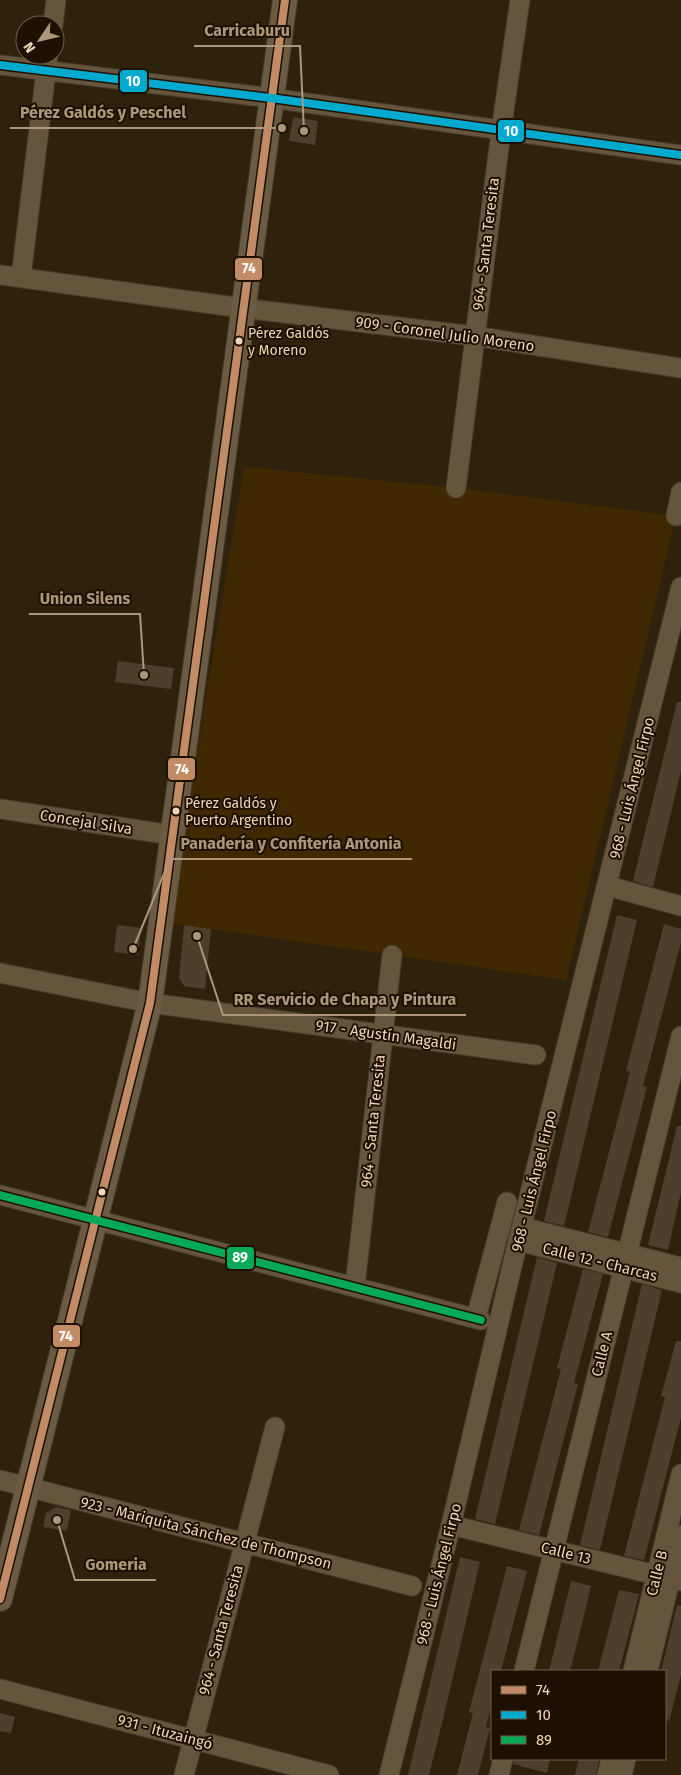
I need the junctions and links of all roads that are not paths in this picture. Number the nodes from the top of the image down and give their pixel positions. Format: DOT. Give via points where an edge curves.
graph roads {
  1 [pos="56,0"];
  2 [pos="285,0"];
  3 [pos="520,0"];
  4 [pos="54,15"];
  5 [pos="15,64"];
  6 [pos="0,65"];
  7 [pos="47,65"];
  8 [pos="60,65"];
  9 [pos="271,98"];
  10 [pos="501,131"];
  11 [pos="681,156"];
  12 [pos="0,275"];
  13 [pos="21,277"];
  14 [pos="242,308"];
  15 [pos="474,336"];
  16 [pos="681,368"];
  17 [pos="456,488"];
  18 [pos="681,492"];
  19 [pos="676,516"];
  20 [pos="681,586"];
  21 [pos="0,809"];
  22 [pos="172,835"];
  23 [pos="608,886"];
  24 [pos="681,906"];
  25 [pos="392,955"];
  26 [pos="0,973"];
  27 [pos="150,1003"];
  28 [pos="383,1035"];
  29 [pos="681,1036"];
  30 [pos="536,1055"];
  31 [pos="0,1195"];
  32 [pos="507,1202"];
  33 [pos="97,1219"];
  34 [pos="520,1234"];
  35 [pos="625,1261"];
  36 [pos="681,1267"];
  37 [pos="681,1283"];
  38 [pos="355,1286"];
  39 [pos="275,1426"];
  40 [pos="681,1474"];
  41 [pos="0,1480"];
  42 [pos="28,1487"];
  43 [pos="451,1524"];
  44 [pos="681,1535"];
  45 [pos="245,1541"];
  46 [pos="554,1550"];
  47 [pos="669,1578"];
  48 [pos="412,1586"];
  49 [pos="0,1600"];
  50 [pos="524,1670"];
  51 [pos="632,1670"];
  52 [pos="648,1670"];
  53 [pos="0,1689"];
  54 [pos="192,1738"];
  55 [pos="503,1760"];
  56 [pos="611,1760"];
  57 [pos="626,1760"];
  58 [pos="184,1775"];
  59 [pos="329,1775"];
  60 [pos="389,1775"];
  61 [pos="499,1775"];
  62 [pos="607,1775"];
  63 [pos="622,1775"];
  1 -- 4 [label="street"];
  2 -- 9 [label="main road"];
  3 -- 10 [label="street, 964 - Santa Teresita"];
  5 -- 6 [label="street"];
  7 -- 13 [label="street"];
  8 -- 9 [label="street"];
  9 -- 10 [label="street"];
  9 -- 14 [label="main road"];
  10 -- 11 [label="street"];
  10 -- 15 [label="street, 964 - Santa Teresita"];
  12 -- 13 [label="street, 909 - Coronel Julio Moreno"];
  13 -- 14 [label="street, 909 - Coronel Julio Moreno"];
  14 -- 15 [label="street, 909 - Coronel Julio Moreno"];
  14 -- 22 [label="main road"];
  15 -- 16 [label="street, 909 - Coronel Julio Moreno"];
  15 -- 17 [label="street, 964 - Santa Teresita"];
  18 -- 19 [label="street"];
  20 -- 23 [label="street, 968 - Luis Ángel Firpo"];
  21 -- 22 [label="street, Concejal Silva"];
  22 -- 27 [label="main road"];
  23 -- 24 [label="street"];
  23 -- 34 [label="street, 968 - Luis Ángel Firpo"];
  25 -- 28 [label="street, 964 - Santa Teresita"];
  26 -- 27 [label="street, 917 - Agustín Magaldi"];
  27 -- 28 [label="street, 917 - Agustín Magaldi"];
  27 -- 33 [label="main road"];
  28 -- 30 [label="street, 917 - Agustín Magaldi"];
  28 -- 38 [label="street, 964 - Santa Teresita"];
  29 -- 35 [label="street, Calle A"];
  31 -- 33 [label="street"];
  32 -- 38 [label="street" via="479,1319"];
  33 -- 38 [label="street"];
  33 -- 42 [label="main road"];
  34 -- 35 [label="street, Calle 12 - Charcas"];
  34 -- 43 [label="street, 968 - Luis Ángel Firpo"];
  35 -- 36 [label="street, Calle 12 - Charcas"];
  35 -- 37 [label="street, Calle 12 - Charcas"];
  35 -- 46 [label="street, Calle A"];
  39 -- 45 [label="street, 964 - Santa Teresita"];
  40 -- 47 [label="street, Calle B"];
  41 -- 42 [label="street, 923 - Mariquita Sánchez de Thompson"];
  42 -- 45 [label="street, 923 - Mariquita Sánchez de Thompson"];
  42 -- 49 [label="main road"];
  43 -- 46 [label="street, Calle 13"];
  43 -- 60 [label="street, 968 - Luis Ángel Firpo"];
  44 -- 47 [label="street, Calle B"];
  45 -- 48 [label="street, 923 - Mariquita Sánchez de Thompson"];
  45 -- 54 [label="street, 964 - Santa Teresita"];
  46 -- 47 [label="street, Calle 13"];
  46 -- 50 [label="street, Calle A"];
  47 -- 51 [label="street, Calle B"];
  47 -- 52 [label="street, Calle B"];
  53 -- 54 [label="street, 931 - Ituzaingó"];
  54 -- 58 [label="street, 964 - Santa Teresita"];
  54 -- 59 [label="street, 931 - Ituzaingó"];
  55 -- 61 [label="street"];
  56 -- 62 [label="street"];
  57 -- 63 [label="street"];
}
